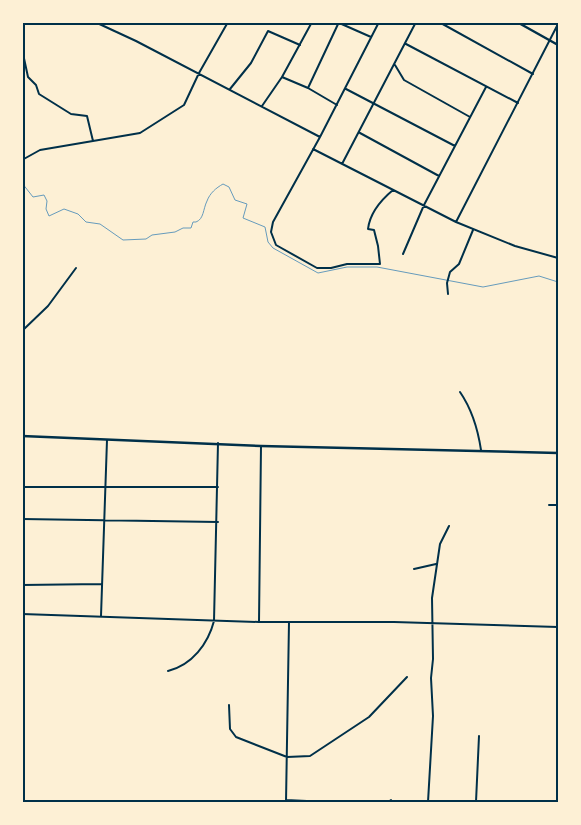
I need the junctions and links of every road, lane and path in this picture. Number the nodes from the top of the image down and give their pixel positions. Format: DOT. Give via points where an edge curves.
graph roads {
  1 [pos="95,22"];
  2 [pos="228,22"];
  3 [pos="312,22"];
  4 [pos="379,22"];
  5 [pos="416,22"];
  6 [pos="439,22"];
  7 [pos="338,23"];
  8 [pos="519,23"];
  9 [pos="558,24"];
  10 [pos="371,37"];
  11 [pos="550,40"];
  12 [pos="406,44"];
  13 [pos="300,45"];
  14 [pos="558,45"];
  15 [pos="22,49"];
  16 [pos="395,65"];
  17 [pos="199,73"];
  18 [pos="533,74"];
  19 [pos="282,77"];
  20 [pos="486,87"];
  21 [pos="308,88"];
  22 [pos="346,88"];
  23 [pos="230,89"];
  24 [pos="518,103"];
  25 [pos="375,104"];
  26 [pos="337,105"];
  27 [pos="261,107"];
  28 [pos="470,117"];
  29 [pos="360,133"];
  30 [pos="320,137"];
  31 [pos="93,141"];
  32 [pos="455,146"];
  33 [pos="313,149"];
  34 [pos="22,160"];
  35 [pos="342,165"];
  36 [pos="439,176"];
  37 [pos="393,190"];
  38 [pos="424,205"];
  39 [pos="456,222"];
  40 [pos="474,229"];
  41 [pos="403,254"];
  42 [pos="558,258"];
  43 [pos="76,268"];
  44 [pos="448,294"];
  45 [pos="22,331"];
  46 [pos="460,392"];
  47 [pos="22,436"];
  48 [pos="107,440"];
  49 [pos="218,443"];
  50 [pos="261,446"];
  51 [pos="481,450"];
  52 [pos="558,453"];
  53 [pos="22,487"];
  54 [pos="218,487"];
  55 [pos="104,488"];
  56 [pos="550,505"];
  57 [pos="558,505"];
  58 [pos="22,519"];
  59 [pos="103,521"];
  60 [pos="218,522"];
  61 [pos="449,526"];
  62 [pos="436,564"];
  63 [pos="414,569"];
  64 [pos="102,584"];
  65 [pos="22,585"];
  66 [pos="22,614"];
  67 [pos="101,616"];
  68 [pos="214,621"];
  69 [pos="259,622"];
  70 [pos="289,622"];
  71 [pos="432,623"];
  72 [pos="558,627"];
  73 [pos="168,671"];
  74 [pos="407,677"];
  75 [pos="229,705"];
  76 [pos="479,736"];
  77 [pos="287,757"];
  78 [pos="391,800"];
  79 [pos="286,801"];
  80 [pos="328,802"];
  81 [pos="388,802"];
  82 [pos="428,802"];
  83 [pos="476,802"];
  1 -- 17 [label="street"];
  2 -- 17 [label="street"];
  3 -- 13 [label="street"];
  4 -- 10 [label="street"];
  5 -- 12 [label="street"];
  6 -- 18 [label="street"];
  7 -- 10 [label="street"];
  7 -- 21 [label="street"];
  8 -- 11 [label="street"];
  9 -- 11 [label="street"];
  10 -- 22 [label="street"];
  11 -- 14 [label="street"];
  11 -- 18 [label="street"];
  12 -- 16 [label="street"];
  12 -- 20 [label="street"];
  13 -- 19 [label="street"];
  13 -- 23 [label="street" via="268,31 251,63"];
  15 -- 31 [label="street" via="28,77 36,85 38,94 71,114 87,116"];
  16 -- 25 [label="street"];
  16 -- 28 [label="street" via="404,80"];
  17 -- 23 [label="street"];
  17 -- 31 [label="street" via="188,102 177,110 141,133"];
  18 -- 24 [label="street"];
  19 -- 21 [label="street"];
  19 -- 27 [label="street"];
  20 -- 24 [label="street"];
  20 -- 28 [label="street"];
  21 -- 26 [label="street"];
  22 -- 25 [label="street"];
  22 -- 26 [label="street"];
  23 -- 27 [label="street"];
  24 -- 39 [label="street"];
  25 -- 29 [label="street"];
  25 -- 32 [label="street"];
  26 -- 30 [label="street"];
  27 -- 30 [label="street"];
  28 -- 32 [label="street"];
  29 -- 35 [label="street"];
  29 -- 36 [label="street"];
  30 -- 33 [label="street"];
  31 -- 34 [label="street" via="39,151"];
  32 -- 36 [label="street"];
  33 -- 35 [label="street"];
  33 -- 37 [label="street" via="271,229 276,245 293,256 319,268 380,264 374,230 368,229 377,204"];
  35 -- 37 [label="street"];
  36 -- 38 [label="street"];
  37 -- 38 [label="street"];
  38 -- 39 [label="street"];
  38 -- 41 [label="street"];
  39 -- 40 [label="street"];
  40 -- 42 [label="street" via="515,246"];
  40 -- 44 [label="street" via="459,264 450,272"];
  43 -- 45 [label="street" via="57,295"];
  46 -- 51 [label="street" via="468,406"];
  47 -- 48 [label="street"];
  48 -- 49 [label="street"];
  48 -- 55 [label="street"];
  49 -- 50 [label="street"];
  49 -- 54 [label="street"];
  50 -- 51 [label="street"];
  50 -- 69 [label="street"];
  51 -- 52 [label="street"];
  53 -- 55 [label="street"];
  54 -- 55 [label="street"];
  54 -- 60 [label="street"];
  55 -- 59 [label="street"];
  56 -- 57 [label="street"];
  58 -- 59 [label="street"];
  59 -- 60 [label="street"];
  59 -- 64 [label="street"];
  60 -- 68 [label="street"];
  61 -- 62 [label="street" via="440,544"];
  62 -- 63 [label="street"];
  62 -- 71 [label="street"];
  64 -- 65 [label="street"];
  64 -- 67 [label="street"];
  66 -- 67 [label="street"];
  67 -- 68 [label="street"];
  68 -- 69 [label="street"];
  68 -- 73 [label="street" via="209,639 200,650 182,667"];
  69 -- 70 [label="street"];
  70 -- 71 [label="street"];
  70 -- 77 [label="street"];
  71 -- 72 [label="street"];
  71 -- 82 [label="street" via="434,716"];
  74 -- 77 [label="street" via="369,717 310,756"];
  75 -- 77 [label="street" via="232,734"];
  76 -- 83 [label="street"];
  77 -- 79 [label="street"];
  78 -- 81 [label="street"];
  79 -- 80 [label="street"];
}
